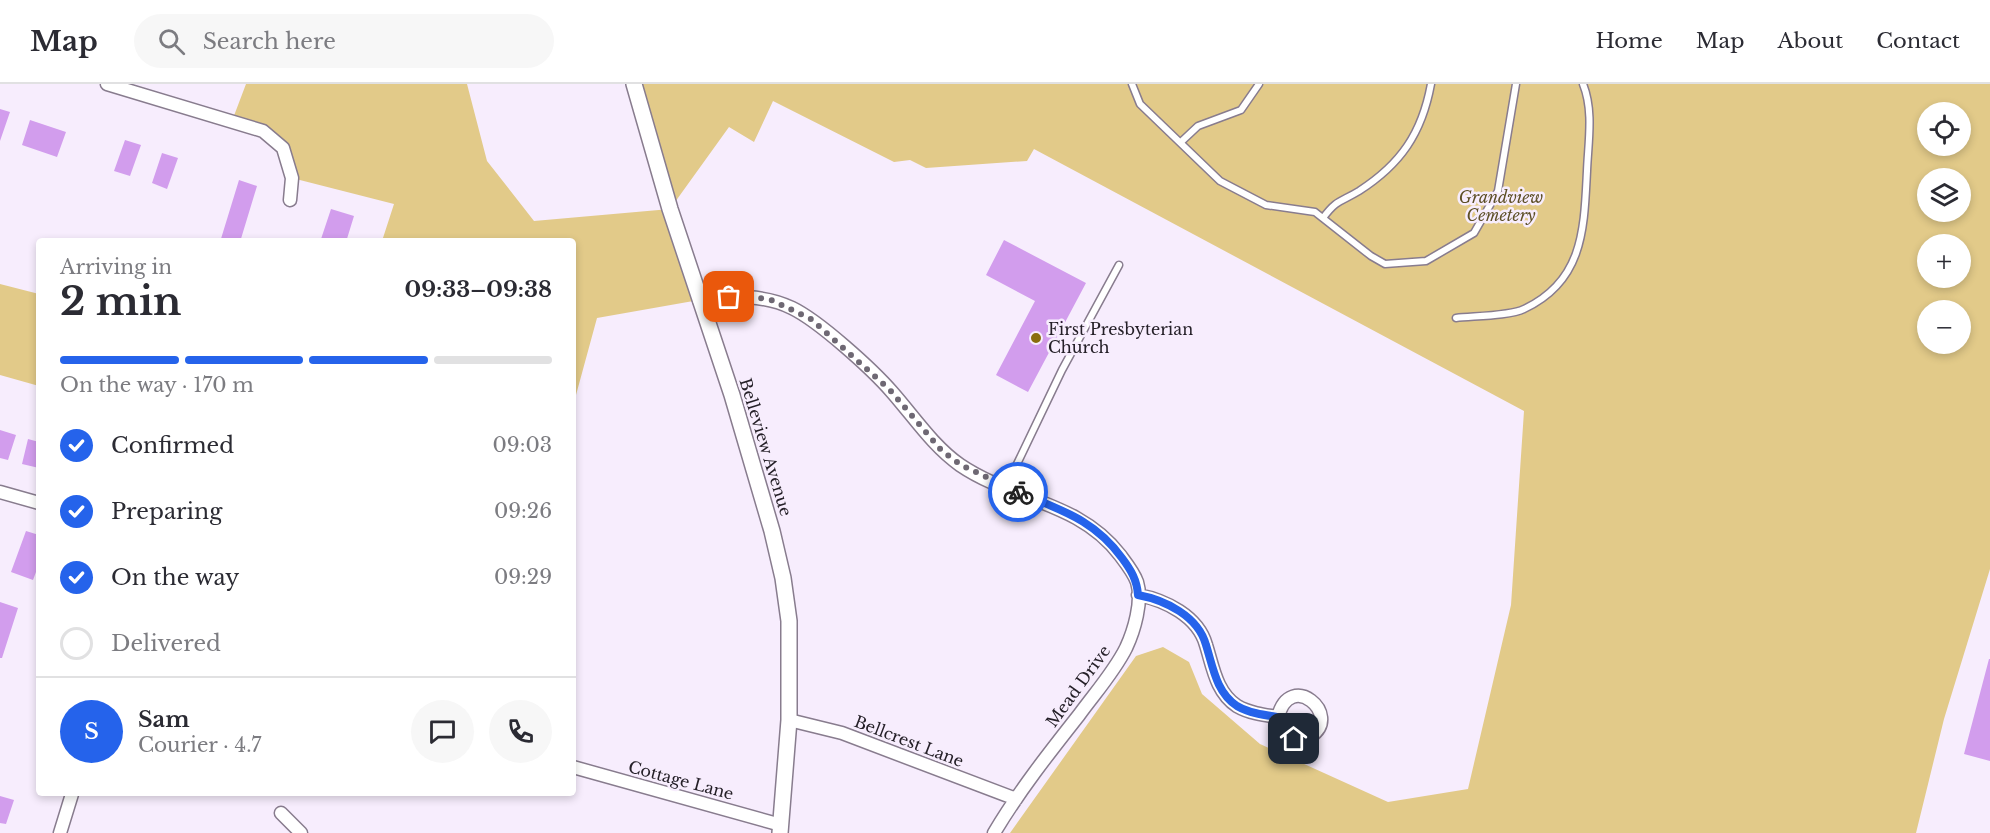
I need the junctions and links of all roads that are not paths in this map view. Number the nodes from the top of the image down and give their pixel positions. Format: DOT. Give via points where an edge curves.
graph roads {
  1 [pos="107,84"];
  2 [pos="634,84"];
  3 [pos="1132,84"];
  4 [pos="1259,84"];
  5 [pos="1431,84"];
  6 [pos="1516,84"];
  7 [pos="1583,84"];
  8 [pos="1182,141"];
  9 [pos="290,200"];
  10 [pos="1323,218"];
  11 [pos="1119,265"];
  12 [pos="699,300"];
  13 [pos="1456,318"];
  14 [pos="1005,487"];
  15 [pos="0,492"];
  16 [pos="36,502"];
  17 [pos="1138,595"];
  18 [pos="1278,717"];
  19 [pos="789,720"];
  20 [pos="576,768"];
  21 [pos="71,796"];
  22 [pos="1016,800"];
  23 [pos="281,813"];
  24 [pos="780,829"];
  25 [pos="60,833"];
  26 [pos="301,833"];
  27 [pos="994,833"];
  1 -- 9 [label="street" via="263,131 283,148 292,178"];
  2 -- 12 [label="street, Belleview Avenue"];
  3 -- 8 [label="lane" via="1140,104"];
  4 -- 8 [label="lane" via="1241,110 1198,126"];
  5 -- 10 [label="lane" via="1426,110 1394,165 1357,192 1334,202"];
  6 -- 10 [label="lane" via="1498,191 1474,233 1463,241 1426,261 1385,264"];
  7 -- 13 [label="lane" via="1590,115 1584,229 1573,264 1555,287 1523,310"];
  8 -- 10 [label="lane" via="1208,172 1248,197 1266,205 1315,212"];
  11 -- 14 [label="lane"];
  12 -- 14 [label="street, Mead Drive" via="748,296 791,307 811,319 890,390 942,451"];
  12 -- 19 [label="street, Belleview Avenue" via="732,394 783,578 789,621"];
  14 -- 17 [label="street, Mead Drive" via="1095,527 1126,564 1137,582"];
  15 -- 16 [label="street"];
  17 -- 18 [label="street" via="1167,604 1193,623 1206,645 1216,680 1236,705"];
  17 -- 22 [label="street, Mead Drive" via="1133,628 1116,666"];
  19 -- 22 [label="street, Bellcrest Lane" via="842,733"];
  19 -- 24 [label="street, Belleview Avenue"];
  20 -- 24 [label="street, Cottage Lane"];
  21 -- 25 [label="street"];
  22 -- 27 [label="street, Mead Drive"];
  23 -- 26 [label="street"];
}
